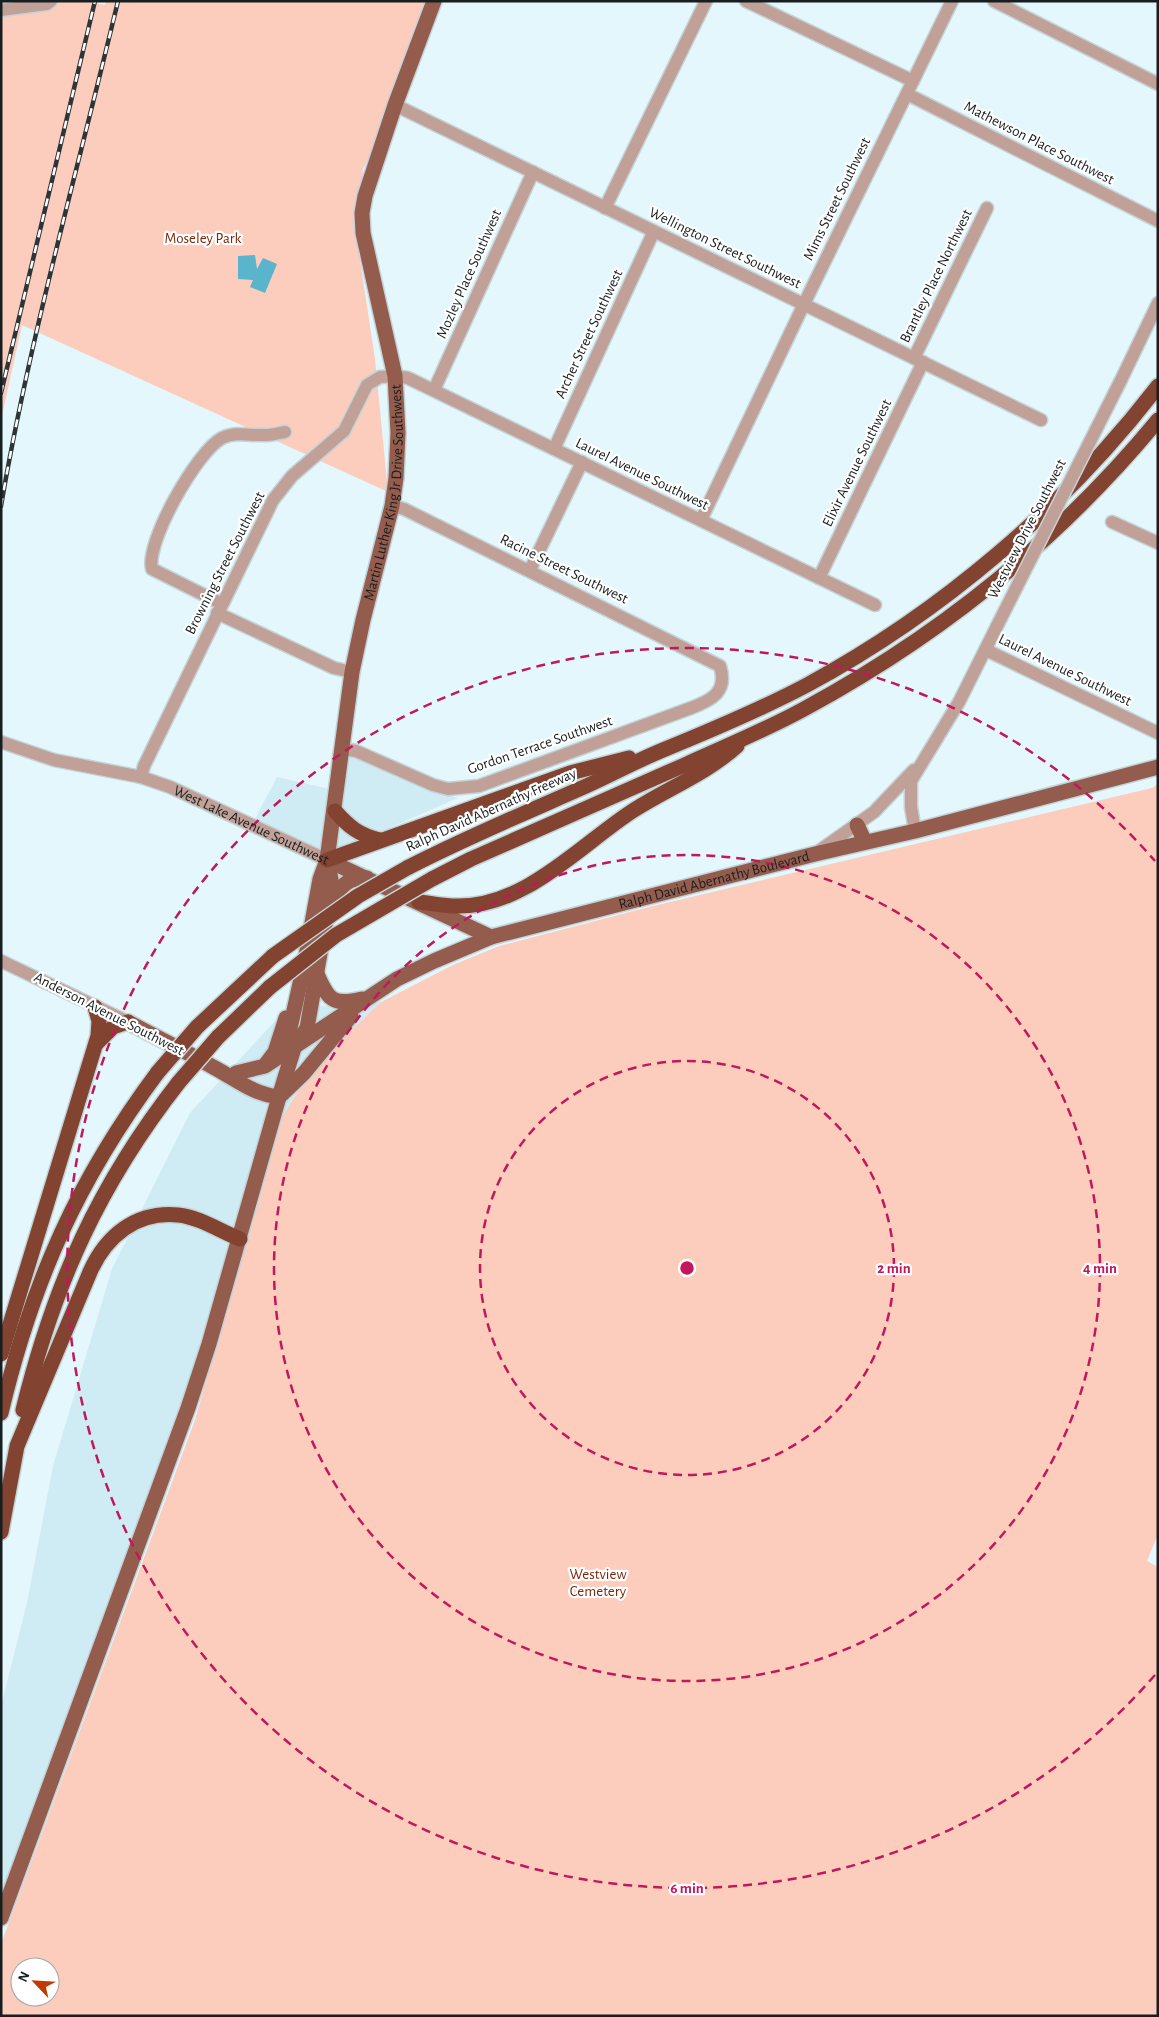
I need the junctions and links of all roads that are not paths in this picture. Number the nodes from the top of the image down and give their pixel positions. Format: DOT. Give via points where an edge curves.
graph roads {
  1 [pos="51,1"];
  2 [pos="434,1"];
  3 [pos="706,1"];
  4 [pos="746,1"];
  5 [pos="952,1"];
  6 [pos="994,1"];
  7 [pos="426,9"];
  8 [pos="1,10"];
  9 [pos="913,80"];
  10 [pos="1158,84"];
  11 [pos="906,94"];
  12 [pos="395,105"];
  13 [pos="533,172"];
  14 [pos="605,208"];
  15 [pos="987,208"];
  16 [pos="1158,221"];
  17 [pos="654,233"];
  18 [pos="1158,303"];
  19 [pos="804,304"];
  20 [pos="918,360"];
  21 [pos="395,376"];
  22 [pos="1158,386"];
  23 [pos="434,390"];
  24 [pos="1041,420"];
  25 [pos="1158,420"];
  26 [pos="286,432"];
  27 [pos="554,449"];
  28 [pos="582,462"];
  29 [pos="392,506"];
  30 [pos="701,520"];
  31 [pos="1112,522"];
  32 [pos="1158,543"];
  33 [pos="530,570"];
  34 [pos="819,578"];
  35 [pos="875,605"];
  36 [pos="220,608"];
  37 [pos="986,650"];
  38 [pos="720,666"];
  39 [pos="352,672"];
  40 [pos="1158,733"];
  41 [pos="747,737"];
  42 [pos="1,742"];
  43 [pos="344,749"];
  44 [pos="662,750"];
  45 [pos="919,765"];
  46 [pos="1158,767"];
  47 [pos="141,777"];
  48 [pos="335,811"];
  49 [pos="858,825"];
  50 [pos="915,831"];
  51 [pos="380,840"];
  52 [pos="865,842"];
  53 [pos="815,854"];
  54 [pos="328,860"];
  55 [pos="367,878"];
  56 [pos="329,902"];
  57 [pos="419,902"];
  58 [pos="491,937"];
  59 [pos="1,961"];
  60 [pos="317,974"];
  61 [pos="367,998"];
  62 [pos="95,1007"];
  63 [pos="128,1022"];
  64 [pos="96,1045"];
  65 [pos="294,1048"];
  66 [pos="265,1066"];
  67 [pos="215,1068"];
  68 [pos="236,1073"];
  69 [pos="279,1097"];
  70 [pos="240,1239"];
  71 [pos="1,1354"];
  72 [pos="1,1413"];
  73 [pos="17,1446"];
  74 [pos="1,1532"];
  75 [pos="1,1918"];
  1 -- 8 [label="street"];
  2 -- 7 [label="main road, Martin Luther King Jr Drive Southwest"];
  3 -- 14 [label="street"];
  4 -- 9 [label="street"];
  5 -- 9 [label="street, Mims Street Southwest"];
  6 -- 10 [label="street"];
  7 -- 12 [label="main road, Martin Luther King Jr Drive Southwest"];
  9 -- 11 [label="street, Mims Street Southwest"];
  11 -- 16 [label="street, Mathewson Place Southwest"];
  11 -- 19 [label="street, Mims Street Southwest"];
  12 -- 13 [label="street, Wellington Street Southwest"];
  12 -- 21 [label="main road, Martin Luther King Jr Drive Southwest" via="362,213 363,233"];
  13 -- 14 [label="street, Wellington Street Southwest"];
  13 -- 23 [label="street, Mozley Place Southwest"];
  14 -- 17 [label="street, Wellington Street Southwest"];
  15 -- 20 [label="street, Brantley Place Northwest"];
  17 -- 19 [label="street, Wellington Street Southwest"];
  17 -- 27 [label="street, Archer Street Southwest"];
  18 -- 37 [label="street, Westview Drive Southwest, bridge"];
  19 -- 20 [label="street, Wellington Street Southwest"];
  19 -- 30 [label="street, Mims Street Southwest"];
  20 -- 24 [label="street, Wellington Street Southwest"];
  20 -- 34 [label="street, Elixir Avenue Southwest"];
  21 -- 23 [label="street, Laurel Avenue Southwest" via="408,378"];
  21 -- 29 [label="main road, Martin Luther King Jr Drive Southwest" via="398,434"];
  21 -- 36 [label="street, Browning Street Southwest" via="380,377 367,385 344,432 292,476 273,500"];
  22 -- 44 [label="highway, Ralph David Abernathy Freeway" via="1068,489 945,595 809,684 699,737"];
  23 -- 27 [label="street, Laurel Avenue Southwest"];
  25 -- 41 [label="highway" via="1122,463 1044,542 942,624 863,675"];
  26 -- 36 [label="street" via="235,434 212,444 179,492 154,545 150,561 152,569"];
  27 -- 28 [label="street, Laurel Avenue Southwest"];
  28 -- 30 [label="street, Laurel Avenue Southwest"];
  28 -- 33 [label="street"];
  29 -- 33 [label="street, Racine Street Southwest"];
  29 -- 39 [label="main road, Martin Luther King Jr Drive Southwest"];
  30 -- 34 [label="street, Laurel Avenue Southwest"];
  31 -- 32 [label="street"];
  33 -- 38 [label="street, Racine Street Southwest"];
  34 -- 35 [label="street, Laurel Avenue Southwest"];
  36 -- 39 [label="street" via="334,668"];
  36 -- 47 [label="street, Browning Street Southwest"];
  37 -- 40 [label="street, Laurel Avenue Southwest"];
  37 -- 45 [label="street, Westview Drive Southwest" via="948,722"];
  38 -- 43 [label="street, Gordon Terrace Southwest" via="723,683 720,692 706,702 479,786 448,790 356,751"];
  39 -- 43 [label="main road, Martin Luther King Jr Drive Southwest"];
  41 -- 57 [label="highway" via="718,763 623,817 531,885 476,904 457,906"];
  41 -- 73 [label="highway, bridge" via="432,879 336,936 270,987 218,1037 179,1082 125,1156 75,1250 39,1351"];
  42 -- 47 [label="street, West Lake Avenue Southwest" via="54,760"];
  43 -- 48 [label="main road, Martin Luther King Jr Drive Southwest"];
  44 -- 51 [label="highway" via="570,773"];
  44 -- 72 [label="highway, Ralph David Abernathy Freeway, bridge" via="496,824 358,896 273,956 197,1027 158,1072 103,1150 66,1220 34,1296"];
  45 -- 49 [label="street, Westview Drive Southwest"];
  45 -- 50 [label="street, Westview Drive Southwest" via="911,781 910,792"];
  46 -- 50 [label="main road, Ralph David Abernathy Boulevard"];
  47 -- 54 [label="street, West Lake Avenue Southwest" via="170,787"];
  48 -- 51 [label="highway" via="350,828 365,837"];
  48 -- 54 [label="main road, Martin Luther King Jr Drive Southwest"];
  49 -- 52 [label="main road"];
  49 -- 53 [label="street, Westview Drive Southwest"];
  50 -- 52 [label="main road, Ralph David Abernathy Boulevard"];
  51 -- 54 [label="highway"];
  52 -- 53 [label="main road, Ralph David Abernathy Boulevard"];
  53 -- 58 [label="main road, Ralph David Abernathy Boulevard"];
  54 -- 55 [label="main road, West Lake Avenue Southwest"];
  54 -- 56 [label="main road" via="331,879"];
  54 -- 65 [label="main road" via="320,879 289,1033"];
  54 -- 66 [label="main road" via="313,878 286,1018 275,1052"];
  55 -- 56 [label="main road" via="346,882"];
  55 -- 57 [label="main road, West Lake Avenue Southwest"];
  56 -- 60 [label="main road"];
  57 -- 58 [label="main road, West Lake Avenue Southwest"];
  58 -- 61 [label="main road, Ralph David Abernathy Boulevard" via="397,979"];
  59 -- 62 [label="street, Anderson Avenue Southwest"];
  60 -- 61 [label="main road" via="326,994 333,1000 349,1002"];
  60 -- 65 [label="main road" via="307,1028"];
  61 -- 65 [label="main road, Ralph David Abernathy Boulevard"];
  61 -- 69 [label="main road" via="304,1073"];
  62 -- 63 [label="street, Anderson Avenue Southwest"];
  62 -- 64 [label="highway" via="100,1029"];
  63 -- 64 [label="highway" via="113,1027"];
  63 -- 67 [label="main road, Anderson Avenue Southwest"];
  64 -- 71 [label="highway"];
  65 -- 66 [label="main road, Ralph David Abernathy Boulevard"];
  65 -- 69 [label="main road"];
  66 -- 68 [label="main road, Ralph David Abernathy Boulevard"];
  67 -- 68 [label="main road, Anderson Avenue Southwest"];
  67 -- 69 [label="main road, Anderson Avenue Southwest" via="262,1095"];
  68 -- 69 [label="main road, Anderson Avenue Southwest" via="259,1082"];
  69 -- 70 [label="main road"];
  70 -- 73 [label="highway" via="178,1215 141,1219 111,1238 90,1272"];
  70 -- 75 [label="main road" via="188,1408"];
  73 -- 74 [label="highway"];
}
